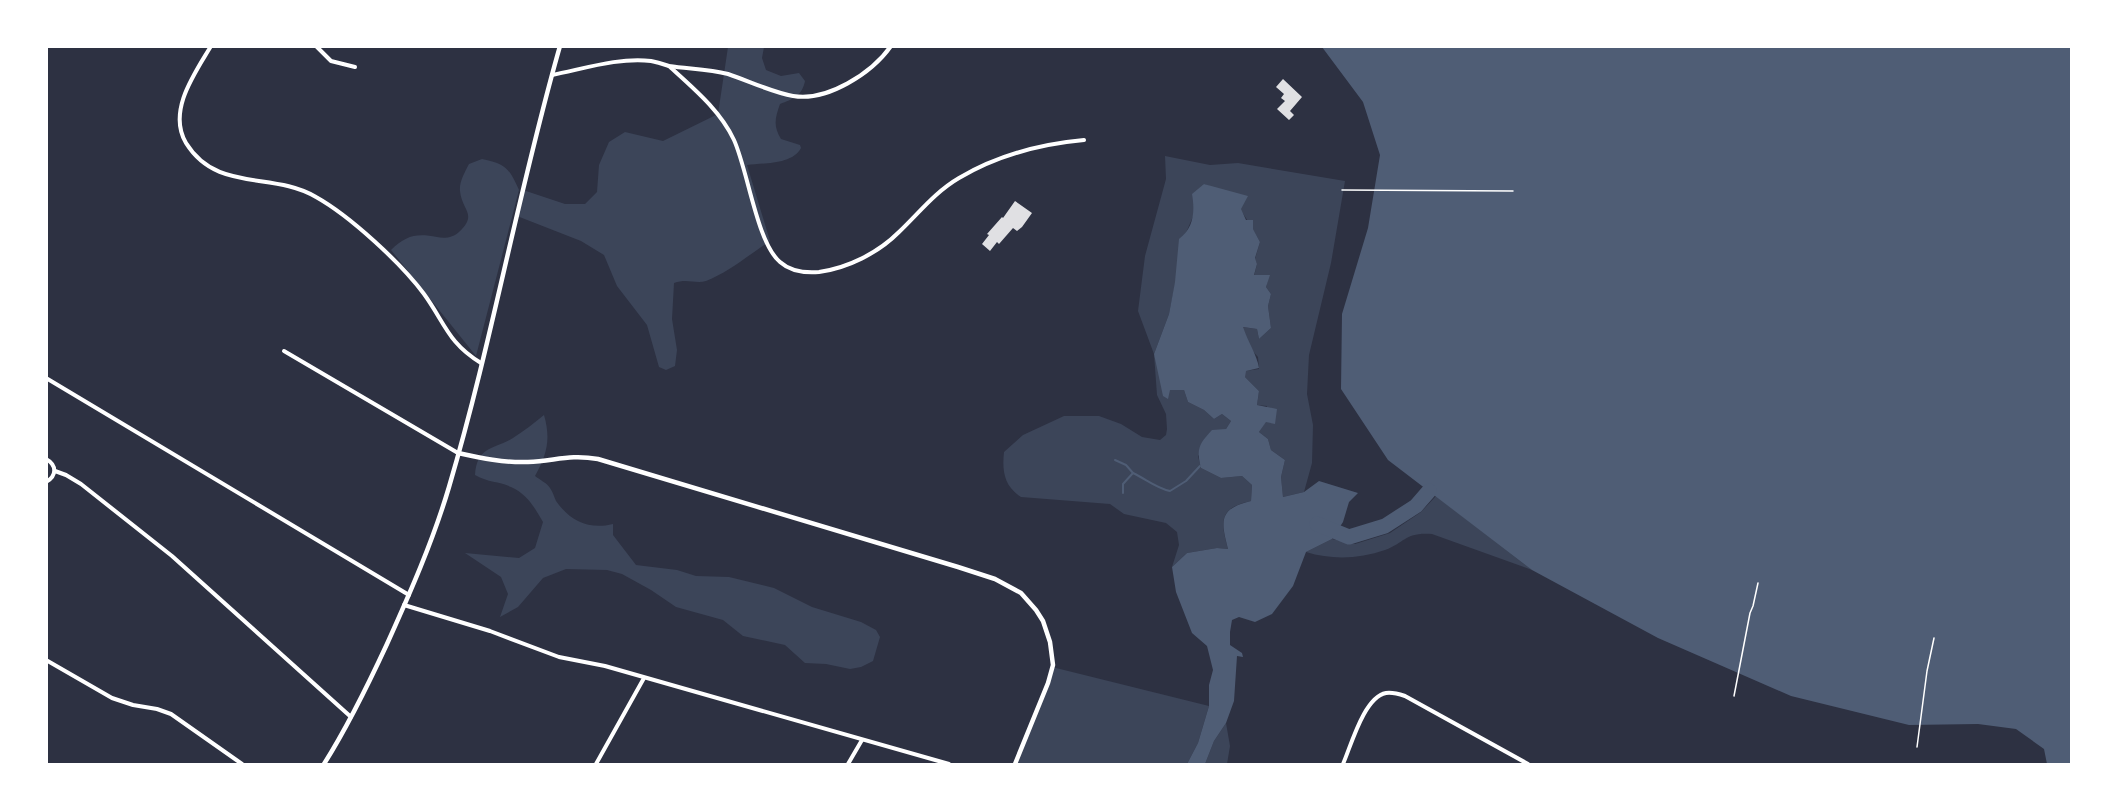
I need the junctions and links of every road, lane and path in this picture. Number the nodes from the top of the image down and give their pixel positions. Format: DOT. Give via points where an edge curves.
graph roads {
  1 [pos="211,46"];
  2 [pos="316,46"];
  3 [pos="891,46"];
  4 [pos="559,47"];
  5 [pos="669,66"];
  6 [pos="355,67"];
  7 [pos="552,75"];
  8 [pos="1084,140"];
  9 [pos="1342,190"];
  10 [pos="1513,191"];
  11 [pos="284,351"];
  12 [pos="481,363"];
  13 [pos="46,378"];
  14 [pos="458,453"];
  15 [pos="46,459"];
  16 [pos="55,471"];
  17 [pos="46,482"];
  18 [pos="1758,584"];
  19 [pos="409,595"];
  20 [pos="404,605"];
  21 [pos="1934,638"];
  22 [pos="46,660"];
  23 [pos="644,678"];
  24 [pos="1734,696"];
  25 [pos="351,717"];
  26 [pos="862,740"];
  27 [pos="1917,747"];
  28 [pos="242,765"];
  29 [pos="324,765"];
  30 [pos="596,765"];
  31 [pos="848,765"];
  32 [pos="949,765"];
  33 [pos="1015,765"];
  34 [pos="1343,765"];
  35 [pos="1528,765"];
  1 -- 12 [label="street" via="180,109 181,130 197,158 214,171 290,186 334,208 411,278 459,348"];
  2 -- 6 [label="street" via="331,61"];
  3 -- 5 [label="street" via="863,74 840,87 807,97 700,68"];
  4 -- 7 [label="street"];
  5 -- 7 [label="street" via="633,60"];
  5 -- 8 [label="street" via="725,124 739,152 766,244 781,263 800,271 829,271 863,258 898,233 941,189 985,165 1030,147"];
  7 -- 12 [label="street"];
  9 -- 10 [label="path"];
  11 -- 14 [label="street"];
  12 -- 14 [label="street"];
  13 -- 19 [label="street"];
  14 -- 19 [label="street"];
  14 -- 33 [label="street" via="502,461 571,456 598,459 1009,585 1030,601 1043,621 1053,665"];
  15 -- 16 [label="street"];
  16 -- 17 [label="street"];
  16 -- 25 [label="street" via="81,484 172,556"];
  18 -- 24 [label="path"];
  19 -- 20 [label="street"];
  20 -- 23 [label="street" via="559,657"];
  20 -- 25 [label="street"];
  21 -- 27 [label="path"];
  22 -- 28 [label="street" via="112,698 171,714"];
  23 -- 26 [label="street"];
  23 -- 30 [label="street"];
  25 -- 29 [label="street"];
  26 -- 31 [label="street"];
  26 -- 32 [label="street"];
  34 -- 35 [label="street" via="1365,712 1379,696 1389,693 1405,696"];
}
